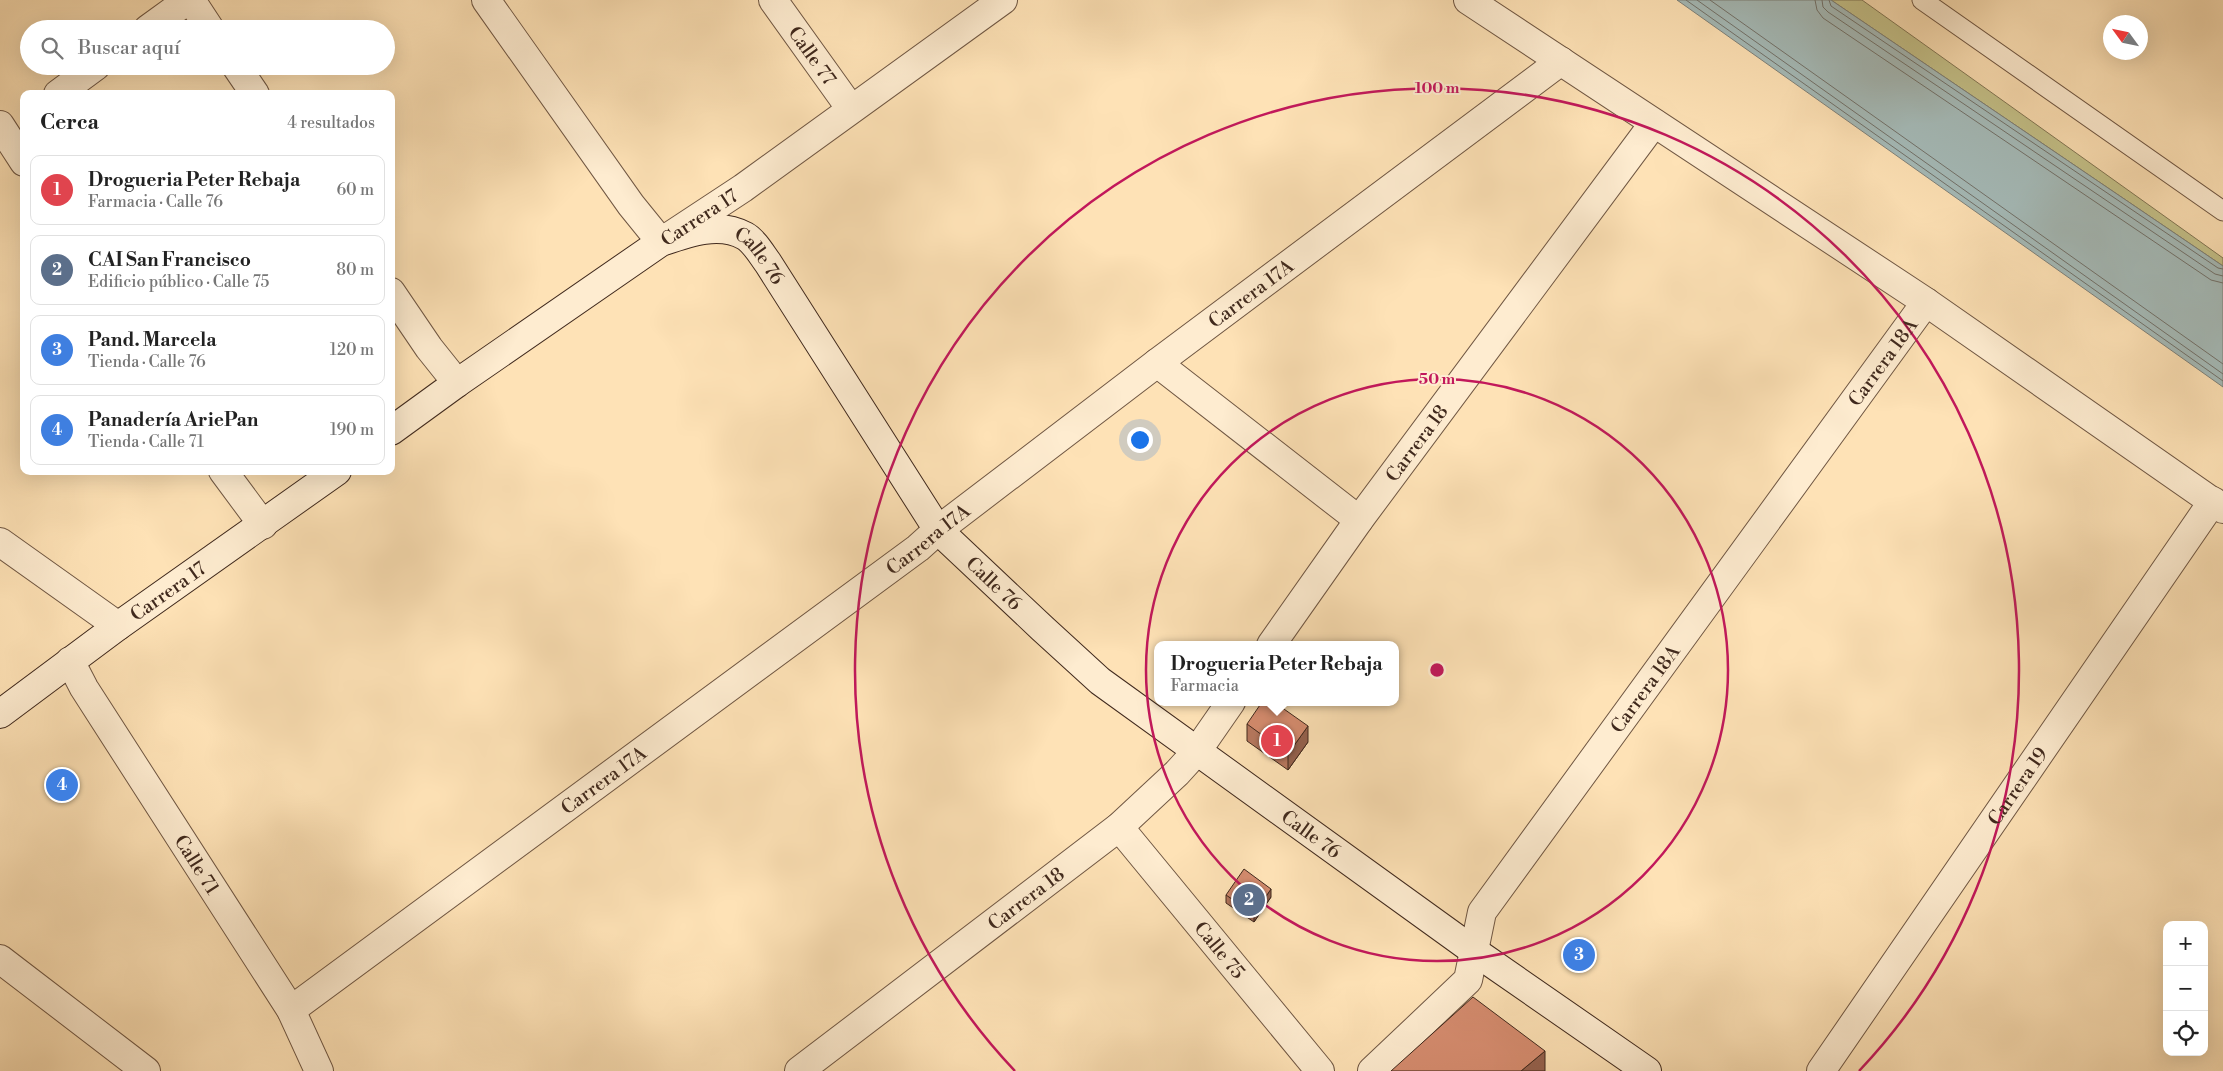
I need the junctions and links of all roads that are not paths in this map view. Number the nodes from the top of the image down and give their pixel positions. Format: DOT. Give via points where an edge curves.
graph roads {
  1 [pos="189,0"];
  2 [pos="486,0"];
  3 [pos="773,0"];
  4 [pos="1003,0"];
  5 [pos="1468,0"];
  6 [pos="1922,0"];
  7 [pos="161,20"];
  8 [pos="203,20"];
  9 [pos="1561,61"];
  10 [pos="84,75"];
  11 [pos="242,75"];
  12 [pos="63,90"];
  13 [pos="252,90"];
  14 [pos="851,109"];
  15 [pos="1654,123"];
  16 [pos="7,128"];
  17 [pos="20,154"];
  18 [pos="2223,211"];
  19 [pos="661,242"];
  20 [pos="395,298"];
  21 [pos="1926,302"];
  22 [pos="1157,363"];
  23 [pos="457,383"];
  24 [pos="395,428"];
  25 [pos="227,475"];
  26 [pos="332,475"];
  27 [pos="2218,505"];
  28 [pos="1359,520"];
  29 [pos="263,525"];
  30 [pos="938,530"];
  31 [pos="0,542"];
  32 [pos="118,626"];
  33 [pos="1275,641"];
  34 [pos="70,661"];
  35 [pos="1228,706"];
  36 [pos="0,714"];
  37 [pos="1197,751"];
  38 [pos="1119,827"];
  39 [pos="1474,951"];
  40 [pos="0,959"];
  41 [pos="291,1010"];
  42 [pos="146,1071"];
  43 [pos="319,1071"];
  44 [pos="799,1071"];
  45 [pos="1320,1071"];
  46 [pos="1372,1071"];
  47 [pos="1647,1071"];
  48 [pos="1821,1071"];
  1 -- 7 [label="street"];
  1 -- 8 [label="street"];
  2 -- 19 [label="street" via="631,205"];
  3 -- 14 [label="street, Calle 77"];
  4 -- 14 [label="street, Carrera 17"];
  5 -- 9 [label="street"];
  6 -- 18 [label="lane"];
  9 -- 15 [label="street"];
  9 -- 22 [label="street, Carrera 17A"];
  10 -- 12 [label="street"];
  11 -- 13 [label="street"];
  14 -- 19 [label="street, Carrera 17" via="743,188"];
  15 -- 21 [label="street"];
  15 -- 28 [label="street, Carrera 18"];
  16 -- 17 [label="street"];
  19 -- 23 [label="street, Carrera 17"];
  19 -- 30 [label="street, Calle 76" via="693,231 710,230 731,230 747,237 768,263"];
  20 -- 23 [label="street"];
  21 -- 27 [label="street"];
  21 -- 39 [label="street, Carrera 18A" via="1482,912"];
  22 -- 28 [label="street"];
  22 -- 30 [label="street, Carrera 17A"];
  23 -- 24 [label="street, Carrera 17"];
  25 -- 29 [label="street"];
  26 -- 29 [label="street, Carrera 17"];
  27 -- 48 [label="street, Carrera 19"];
  28 -- 33 [label="street, Carrera 18"];
  29 -- 32 [label="street, Carrera 17"];
  30 -- 37 [label="street, Calle 76" via="1100,681"];
  30 -- 41 [label="street, Carrera 17A" via="918,548"];
  31 -- 32 [label="street"];
  32 -- 34 [label="street, Carrera 17"];
  34 -- 36 [label="street, Carrera 17"];
  34 -- 41 [label="street, Calle 71"];
  35 -- 37 [label="street, Carrera 18"];
  37 -- 38 [label="street, Carrera 18"];
  37 -- 39 [label="street, Calle 76"];
  38 -- 44 [label="street, Carrera 18"];
  38 -- 45 [label="street, Calle 75"];
  39 -- 46 [label="street, Carrera 18A" via="1468,980"];
  39 -- 47 [label="street, Calle 76"];
  40 -- 42 [label="street"];
  41 -- 43 [label="street, Calle 71"];
}
